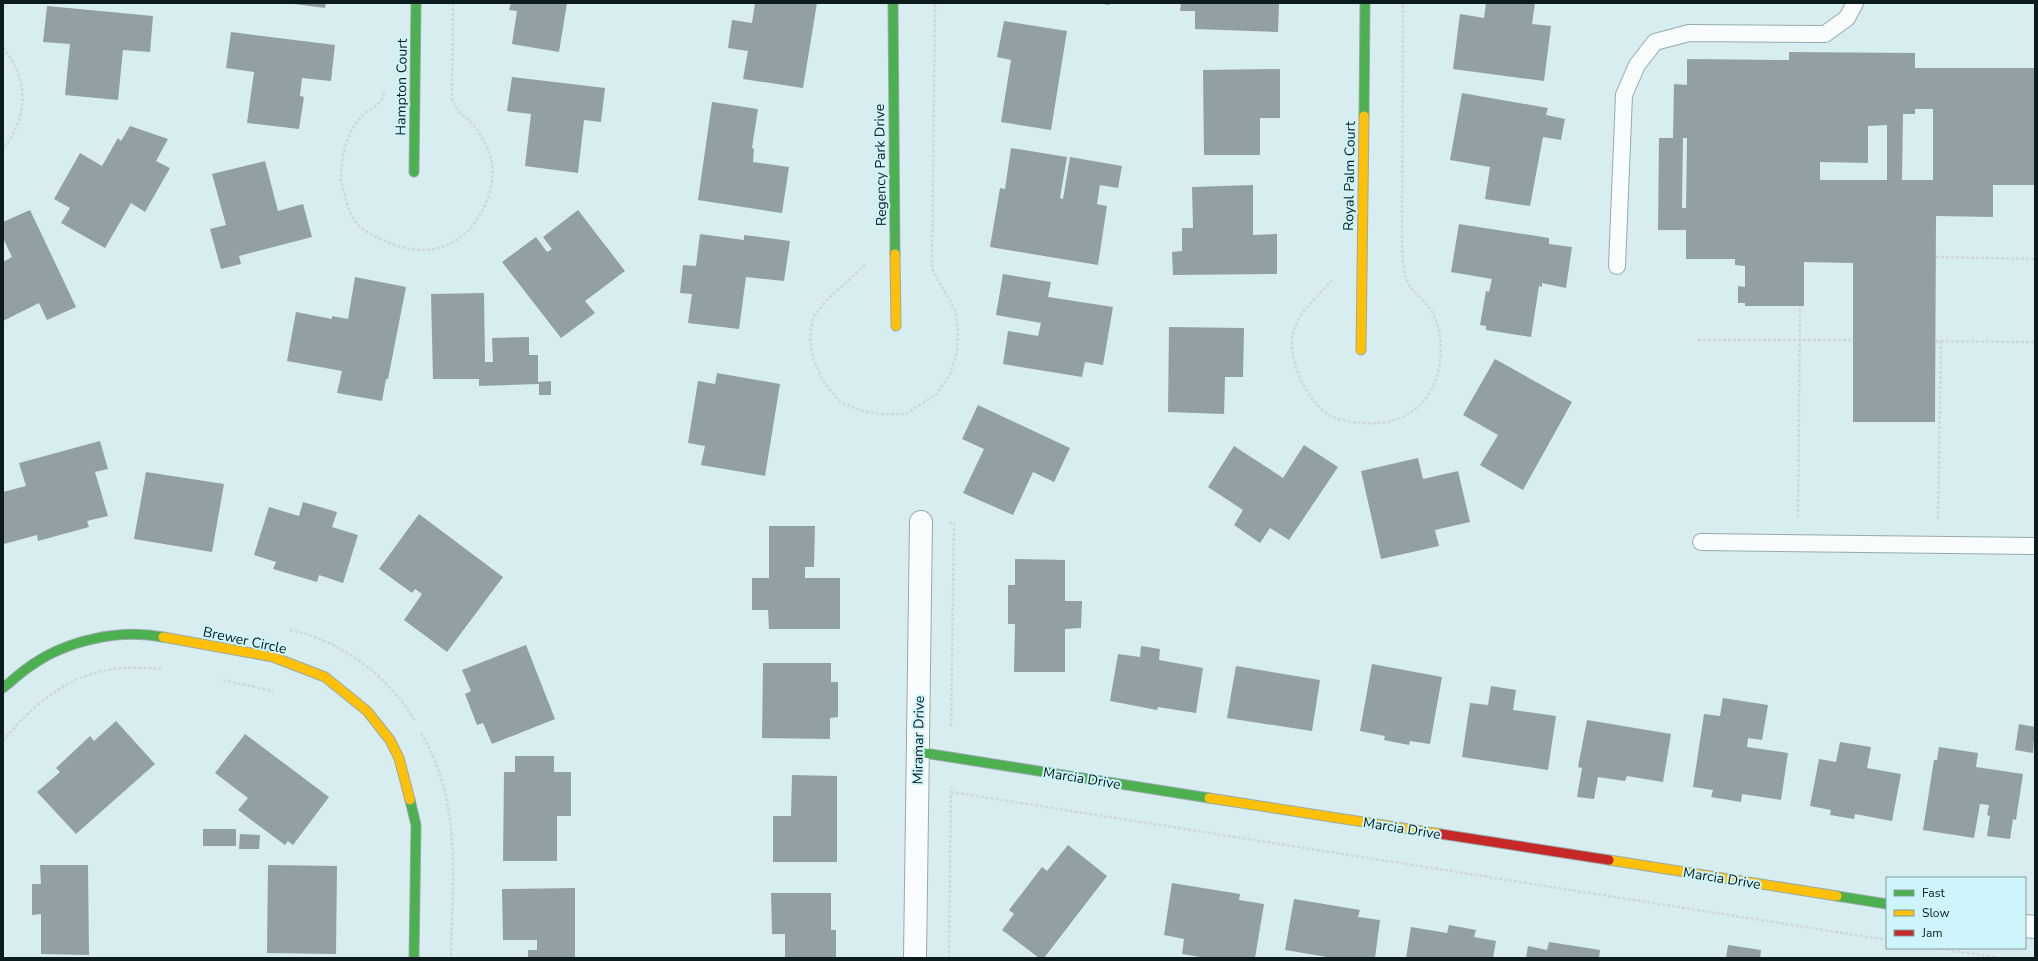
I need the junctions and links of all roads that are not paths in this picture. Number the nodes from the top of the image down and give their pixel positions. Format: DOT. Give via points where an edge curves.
graph roads {
  1 [pos="416,3"];
  2 [pos="893,3"];
  3 [pos="1365,3"];
  4 [pos="1855,3"];
  5 [pos="414,172"];
  6 [pos="1617,266"];
  7 [pos="896,326"];
  8 [pos="1361,350"];
  9 [pos="921,522"];
  10 [pos="1700,542"];
  11 [pos="2035,546"];
  12 [pos="3,688"];
  13 [pos="918,752"];
  14 [pos="1886,904"];
  15 [pos="414,958"];
  16 [pos="915,958"];
  1 -- 5 [label="street, Hampton Court"];
  2 -- 7 [label="street, Regency Park Drive"];
  3 -- 8 [label="street, Royal Palm Court"];
  4 -- 6 [label="lane" via="1847,18 1825,34 1689,33 1655,42 1637,65 1624,95"];
  9 -- 13 [label="street, Miramar Drive"];
  10 -- 11 [label="lane"];
  12 -- 15 [label="street, Brewer Circle" via="30,666 51,654 87,640 150,635 273,658 325,677 367,711 390,740 399,758 416,825"];
  13 -- 14 [label="street, Marcia Drive"];
  13 -- 16 [label="street, Miramar Drive"];
}
